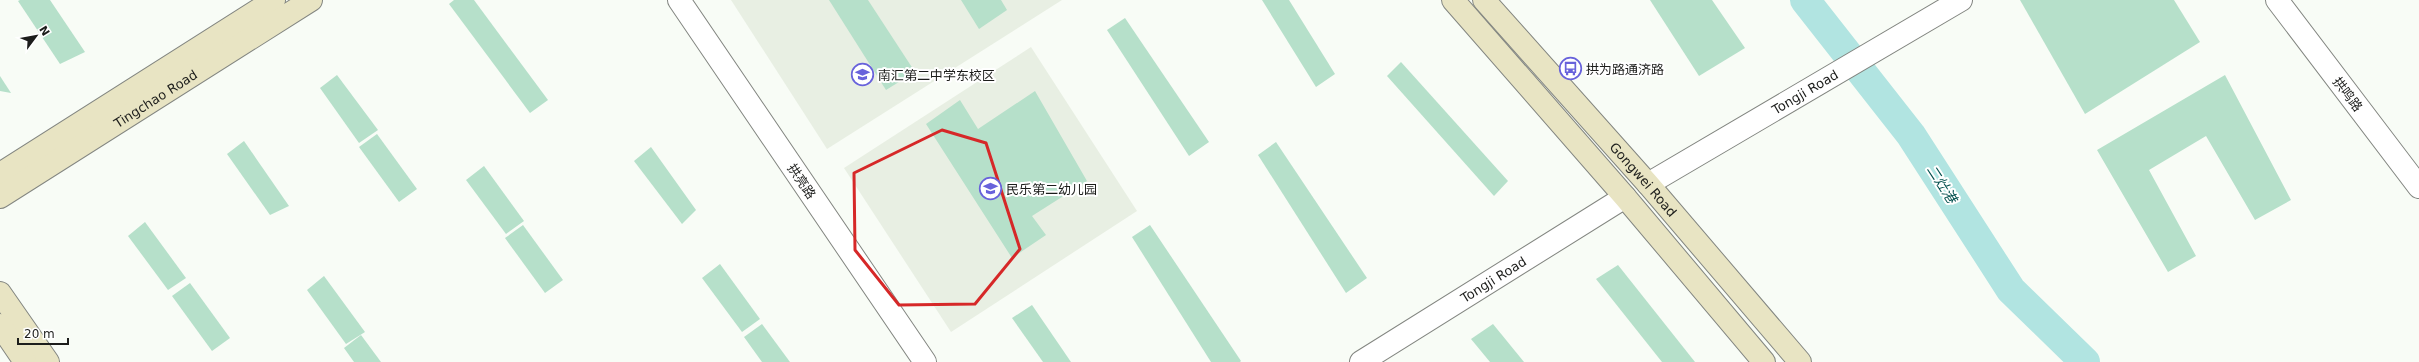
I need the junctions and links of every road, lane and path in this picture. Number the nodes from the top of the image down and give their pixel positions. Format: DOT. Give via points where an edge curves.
graph roads {
  1 [pos="274,0"];
  2 [pos="311,0"];
  3 [pos="679,0"];
  4 [pos="1453,0"];
  5 [pos="1484,0"];
  6 [pos="1961,0"];
  7 [pos="2277,0"];
  8 [pos="0,174"];
  9 [pos="1648,184"];
  10 [pos="2419,187"];
  11 [pos="0,197"];
  12 [pos="1625,197"];
  13 [pos="0,293"];
  14 [pos="0,325"];
  15 [pos="26,362"];
  16 [pos="48,362"];
  17 [pos="925,362"];
  18 [pos="1361,362"];
  19 [pos="1764,362"];
  20 [pos="1800,362"];
  1 -- 8 [label="main road, Tingchao Road"];
  2 -- 11 [label="main road, Tingchao Road"];
  3 -- 17 [label="street, 拱亮路"];
  4 -- 12 [label="main road, Gongwei Road"];
  5 -- 9 [label="main road, Gongwei Road"];
  6 -- 9 [label="street, Tongji Road"];
  7 -- 10 [label="street, 拱鸣路"];
  9 -- 20 [label="main road, Gongwei Road"];
  12 -- 18 [label="street, Tongji Road"];
  12 -- 19 [label="main road, Gongwei Road"];
  13 -- 16 [label="main road"];
  14 -- 15 [label="main road"];
}
